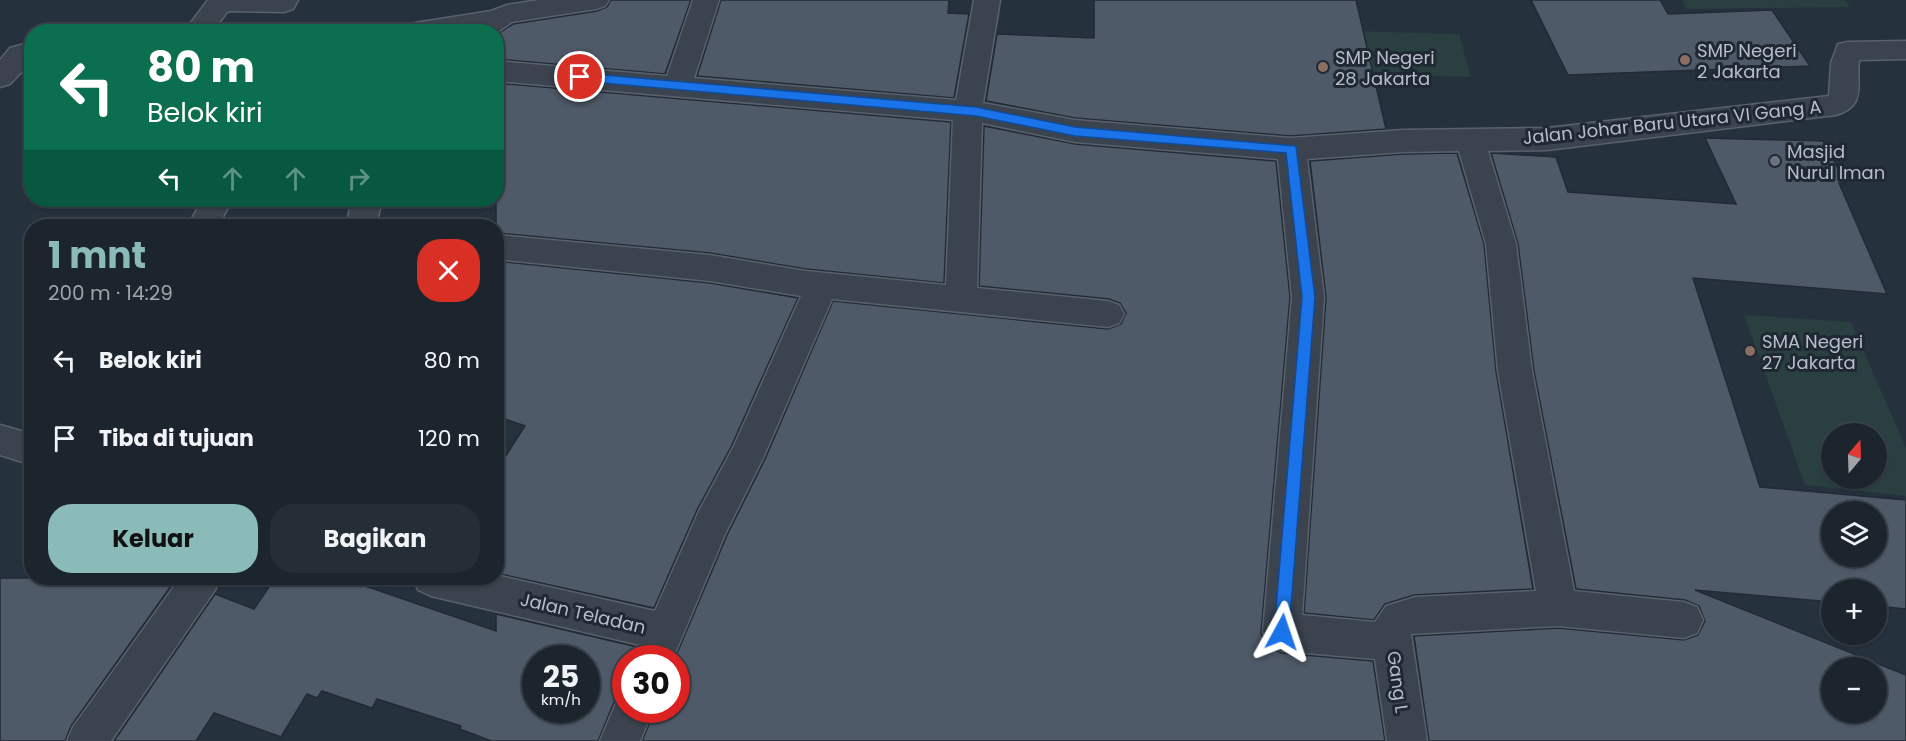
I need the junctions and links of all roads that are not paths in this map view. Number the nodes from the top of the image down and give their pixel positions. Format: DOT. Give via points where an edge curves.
graph roads {
  1 [pos="596,0"];
  2 [pos="706,0"];
  3 [pos="987,0"];
  4 [pos="285,2"];
  5 [pos="499,16"];
  6 [pos="203,24"];
  7 [pos="273,24"];
  8 [pos="458,24"];
  9 [pos="1906,50"];
  10 [pos="24,54"];
  11 [pos="504,72"];
  12 [pos="0,77"];
  13 [pos="678,85"];
  14 [pos="968,111"];
  15 [pos="1470,140"];
  16 [pos="1291,149"];
  17 [pos="504,248"];
  18 [pos="820,284"];
  19 [pos="961,299"];
  20 [pos="1108,314"];
  21 [pos="0,440"];
  22 [pos="24,448"];
  23 [pos="197,585"];
  24 [pos="455,585"];
  25 [pos="1558,608"];
  26 [pos="1684,620"];
  27 [pos="1392,642"];
  28 [pos="659,645"];
  29 [pos="628,723"];
  30 [pos="87,741"];
  31 [pos="621,741"];
  32 [pos="1407,741"];
  1 -- 5 [label="street"];
  2 -- 13 [label="street"];
  3 -- 14 [label="street"];
  4 -- 6 [label="street" via="218,5"];
  4 -- 7 [label="street"];
  5 -- 8 [label="street"];
  9 -- 15 [label="street, Jalan Johar Baru Utara VI Gang A" via="1848,51 1844,100 1836,105 1547,139"];
  10 -- 12 [label="street"];
  11 -- 13 [label="street, Jalan Johar Baru Utara VI Gang A"];
  13 -- 14 [label="street, Jalan Johar Baru Utara VI Gang A"];
  14 -- 16 [label="street, Jalan Johar Baru Utara VI Gang A" via="1075,132"];
  14 -- 19 [label="street"];
  15 -- 16 [label="street, Jalan Johar Baru Utara VI Gang A"];
  15 -- 25 [label="street" via="1501,244 1515,371"];
  16 -- 27 [label="street, Gang L" via="1308,297 1282,632"];
  17 -- 18 [label="street" via="710,268"];
  18 -- 19 [label="street"];
  18 -- 28 [label="street" via="746,458 712,522"];
  19 -- 20 [label="street"];
  21 -- 22 [label="street"];
  23 -- 30 [label="street"];
  24 -- 28 [label="street, Jalan Teladan"];
  25 -- 26 [label="street"];
  25 -- 27 [label="street" via="1415,615 1400,619 1392,627"];
  27 -- 32 [label="street, Gang L"];
  29 -- 31 [label="street"];
}
